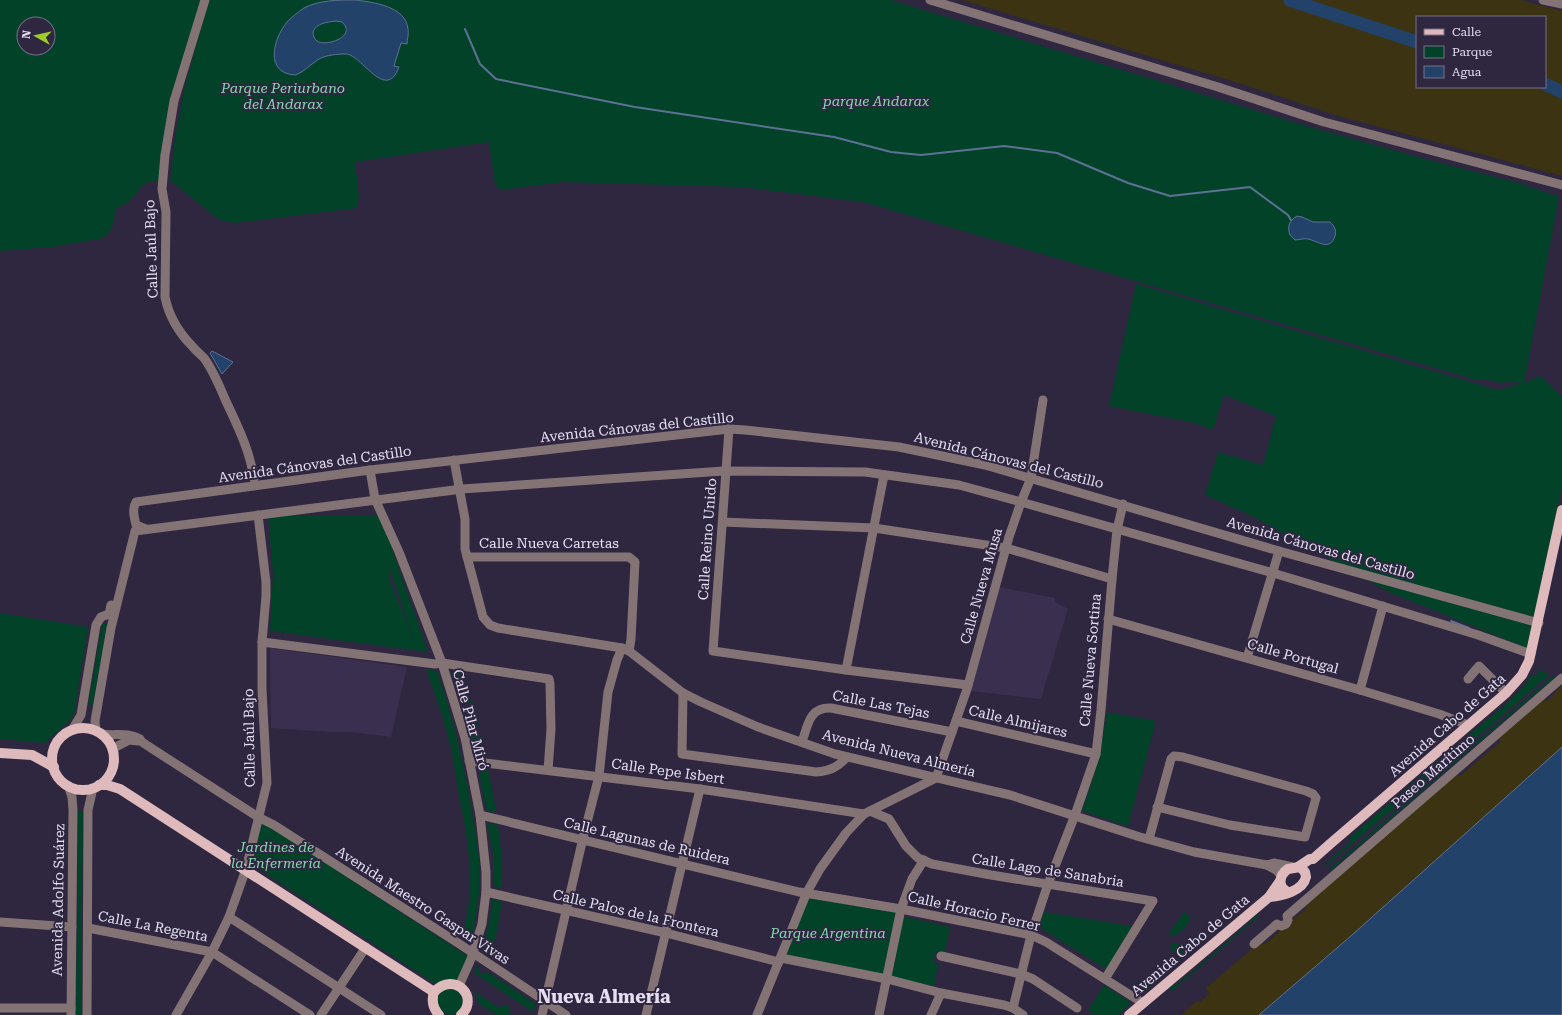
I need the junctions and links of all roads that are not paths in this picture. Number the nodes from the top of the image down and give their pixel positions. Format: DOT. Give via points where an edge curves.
graph roads {
  1 [pos="204,0"];
  2 [pos="930,0"];
  3 [pos="1543,0"];
  4 [pos="1562,4"];
  5 [pos="1562,186"];
  6 [pos="1043,400"];
  7 [pos="729,429"];
  8 [pos="454,460"];
  9 [pos="370,470"];
  10 [pos="726,471"];
  11 [pos="884,475"];
  12 [pos="1031,478"];
  13 [pos="254,479"];
  14 [pos="459,490"];
  15 [pos="375,500"];
  16 [pos="1020,502"];
  17 [pos="1123,504"];
  18 [pos="1562,510"];
  19 [pos="258,515"];
  20 [pos="134,517"];
  21 [pos="723,522"];
  22 [pos="874,528"];
  23 [pos="147,529"];
  24 [pos="1117,530"];
  25 [pos="1006,548"];
  26 [pos="1279,551"];
  27 [pos="467,557"];
  28 [pos="1273,572"];
  29 [pos="1112,579"];
  30 [pos="1383,606"];
  31 [pos="1108,619"];
  32 [pos="1539,622"];
  33 [pos="262,642"];
  34 [pos="626,650"];
  35 [pos="1531,654"];
  36 [pos="1247,658"];
  37 [pos="442,664"];
  38 [pos="846,670"];
  39 [pos="1562,678"];
  40 [pos="1468,679"];
  41 [pos="968,685"];
  42 [pos="1360,690"];
  43 [pos="683,693"];
  44 [pos="1506,693"];
  45 [pos="956,721"];
  46 [pos="1468,725"];
  47 [pos="72,730"];
  48 [pos="952,732"];
  49 [pos="99,733"];
  50 [pos="142,742"];
  51 [pos="802,742"];
  52 [pos="55,746"];
  53 [pos="112,749"];
  54 [pos="0,753"];
  55 [pos="1096,754"];
  56 [pos="32,755"];
  57 [pos="847,757"];
  58 [pos="469,761"];
  59 [pos="54,767"];
  60 [pos="112,769"];
  61 [pos="548,770"];
  62 [pos="599,776"];
  63 [pos="936,778"];
  64 [pos="68,785"];
  65 [pos="96,786"];
  66 [pos="120,789"];
  67 [pos="700,789"];
  68 [pos="1157,807"];
  69 [pos="867,812"];
  70 [pos="480,815"];
  71 [pos="1076,815"];
  72 [pos="258,816"];
  73 [pos="1149,839"];
  74 [pos="582,840"];
  75 [pos="1313,859"];
  76 [pos="924,860"];
  77 [pos="682,864"];
  78 [pos="1267,865"];
  79 [pos="1296,867"];
  80 [pos="246,870"];
  81 [pos="1305,874"];
  82 [pos="1281,879"];
  83 [pos="1048,884"];
  84 [pos="486,892"];
  85 [pos="807,892"];
  86 [pos="1288,892"];
  87 [pos="1269,897"];
  88 [pos="901,909"];
  89 [pos="566,910"];
  90 [pos="229,917"];
  91 [pos="0,922"];
  92 [pos="72,927"];
  93 [pos="88,928"];
  94 [pos="666,933"];
  95 [pos="1031,935"];
  96 [pos="1254,944"];
  97 [pos="366,948"];
  98 [pos="212,952"];
  99 [pos="473,954"];
  100 [pos="941,956"];
  101 [pos="780,960"];
  102 [pos="1021,974"];
  103 [pos="887,979"];
  104 [pos="1105,979"];
  105 [pos="459,986"];
  106 [pos="339,988"];
  107 [pos="434,992"];
  108 [pos="941,993"];
  109 [pos="545,1001"];
  110 [pos="1143,1003"];
  111 [pos="0,1008"];
  112 [pos="1013,1008"];
  113 [pos="1077,1008"];
  114 [pos="71,1011"];
  115 [pos="180,1013"];
  116 [pos="465,1014"];
  117 [pos="87,1015"];
  118 [pos="310,1015"];
  119 [pos="321,1015"];
  120 [pos="381,1015"];
  121 [pos="439,1015"];
  122 [pos="542,1015"];
  123 [pos="566,1015"];
  124 [pos="646,1015"];
  125 [pos="757,1015"];
  126 [pos="879,1015"];
  127 [pos="931,1015"];
  128 [pos="1024,1015"];
  129 [pos="1129,1015"];
  1 -- 13 [label="street, Calle Jaúl Bajo" via="174,101 165,155 162,189 166,212 165,297 174,323 183,337 204,358 215,377 244,439"];
  2 -- 5 [label="street" via="1218,86 1324,122"];
  3 -- 4 [label="street"];
  6 -- 12 [label="street, Calle Nueva Musa"];
  7 -- 8 [label="street, Avenida Cánovas del Castillo"];
  7 -- 10 [label="street, Calle Reino Unido"];
  7 -- 12 [label="street, Avenida Cánovas del Castillo" via="899,447 985,465"];
  8 -- 9 [label="street, Avenida Cánovas del Castillo"];
  8 -- 14 [label="street, Avenida Nueva Almería"];
  9 -- 15 [label="street, Calle Pilar Miró"];
  9 -- 20 [label="street, Avenida Cánovas del Castillo" via="136,502"];
  10 -- 11 [label="street" via="865,472"];
  10 -- 14 [label="street"];
  10 -- 21 [label="street, Calle Reino Unido"];
  11 -- 16 [label="street" via="959,485"];
  11 -- 22 [label="street"];
  12 -- 16 [label="street, Calle Nueva Musa"];
  12 -- 17 [label="street, Avenida Cánovas del Castillo"];
  14 -- 15 [label="street"];
  14 -- 27 [label="street, Avenida Nueva Almería" via="465,519"];
  15 -- 19 [label="street"];
  15 -- 37 [label="street, Calle Pilar Miró" via="399,552"];
  16 -- 24 [label="street"];
  16 -- 25 [label="street, Calle Nueva Musa"];
  17 -- 24 [label="street, Calle Nueva Sortina"];
  17 -- 26 [label="street, Avenida Cánovas del Castillo"];
  18 -- 32 [label="main road, Avenida Cabo de Gata"];
  19 -- 23 [label="street"];
  19 -- 33 [label="street, Calle Jaúl Bajo" via="266,582"];
  20 -- 23 [label="street" via="136,525"];
  20 -- 47 [label="street" via="109,614 101,617 96,625 81,715"];
  21 -- 22 [label="street"];
  21 -- 38 [label="street, Calle Reino Unido" via="713,651"];
  22 -- 25 [label="street"];
  22 -- 38 [label="street"];
  23 -- 49 [label="street" via="135,531 111,628 95,721"];
  24 -- 28 [label="street"];
  24 -- 29 [label="street, Calle Nueva Sortina"];
  25 -- 29 [label="street"];
  25 -- 41 [label="street, Calle Nueva Musa"];
  26 -- 28 [label="street"];
  26 -- 32 [label="street, Avenida Cánovas del Castillo"];
  27 -- 34 [label="street, Avenida Nueva Almería" via="483,617 490,625"];
  27 -- 34 [label="street, Calle Nueva Carretas" via="629,557 635,562 631,639"];
  28 -- 30 [label="street"];
  28 -- 36 [label="street"];
  29 -- 31 [label="street, Calle Nueva Sortina"];
  30 -- 35 [label="street"];
  30 -- 42 [label="street"];
  31 -- 36 [label="street, Calle Portugal"];
  31 -- 55 [label="street, Calle Nueva Sortina"];
  32 -- 35 [label="main road, Avenida Cabo de Gata"];
  33 -- 37 [label="street"];
  33 -- 72 [label="street, Calle Jaúl Bajo" via="267,783"];
  34 -- 43 [label="street, Avenida Nueva Almería"];
  34 -- 62 [label="street" via="612,676 608,692"];
  35 -- 44 [label="main road, Avenida Cabo de Gata" via="1524,672"];
  36 -- 42 [label="street, Calle Portugal"];
  37 -- 58 [label="street, Calle Pilar Miró" via="465,738"];
  37 -- 61 [label="street" via="549,679 551,729"];
  38 -- 41 [label="street"];
  39 -- 96 [label="street, Paseo Marítimo" via="1287,916 1286,924 1278,924"];
  40 -- 44 [label="street" via="1479,666"];
  41 -- 45 [label="street, Calle Nueva Musa"];
  42 -- 46 [label="street, Calle Portugal"];
  43 -- 51 [label="street, Avenida Nueva Almería" via="723,713"];
  43 -- 57 [label="street" via="682,754 816,772 837,767"];
  44 -- 46 [label="main road, Avenida Cabo de Gata"];
  45 -- 48 [label="street, Calle Nueva Musa"];
  45 -- 55 [label="street, Calle Almijares"];
  46 -- 75 [label="main road, Avenida Cabo de Gata"];
  47 -- 49 [label="main road" via="84,728"];
  47 -- 52 [label="main road" via="62,736"];
  48 -- 51 [label="street, Calle Las Tejas" via="823,708 816,710 811,716"];
  48 -- 63 [label="street, Calle Nueva Musa"];
  49 -- 50 [label="street, Avenida Maestro Gaspar Vivas" via="112,736 134,735"];
  49 -- 53 [label="main road"];
  50 -- 53 [label="street" via="128,740"];
  50 -- 72 [label="street, Avenida Maestro Gaspar Vivas"];
  51 -- 57 [label="street, Avenida Nueva Almería"];
  52 -- 56 [label="main road"];
  52 -- 59 [label="main road" via="52,756"];
  53 -- 60 [label="main road"];
  54 -- 56 [label="main road"];
  55 -- 71 [label="street, Calle Nueva Sortina"];
  56 -- 59 [label="main road"];
  57 -- 63 [label="street, Avenida Nueva Almería"];
  58 -- 61 [label="street, Calle Pepe Isbert"];
  58 -- 70 [label="street, Calle Pilar Miró"];
  59 -- 64 [label="main road" via="59,778"];
  60 -- 65 [label="main road" via="107,778"];
  60 -- 66 [label="main road" via="113,778"];
  61 -- 62 [label="street, Calle Pepe Isbert"];
  62 -- 67 [label="street, Calle Pepe Isbert"];
  62 -- 74 [label="street"];
  63 -- 69 [label="street"];
  63 -- 71 [label="street, Avenida Nueva Almería" via="1010,795"];
  64 -- 65 [label="main road" via="77,789"];
  64 -- 92 [label="street, Avenida Adolfo Suárez" via="73,807"];
  65 -- 66 [label="main road" via="107,785"];
  65 -- 93 [label="street, Avenida Adolfo Suárez" via="88,810"];
  66 -- 80 [label="main road"];
  67 -- 69 [label="street, Calle Pepe Isbert"];
  67 -- 77 [label="street"];
  68 -- 68 [label="street" via="1224,824 1305,837 1316,798 1306,791 1183,756 1174,756"];
  68 -- 73 [label="street"];
  69 -- 76 [label="street, Calle Lago de Sanabria" via="889,819 906,846 918,858"];
  69 -- 85 [label="street" via="846,833"];
  70 -- 74 [label="street, Calle Lagunas de Ruidera"];
  70 -- 84 [label="street, Calle Pilar Miró"];
  71 -- 73 [label="street, Avenida Nueva Almería"];
  71 -- 83 [label="street, Calle Nueva Sortina"];
  72 -- 80 [label="street, Calle Jaúl Bajo"];
  72 -- 99 [label="street, Avenida Maestro Gaspar Vivas"];
  73 -- 78 [label="street, Avenida Nueva Almería" via="1194,852"];
  74 -- 77 [label="street, Calle Lagunas de Ruidera"];
  74 -- 89 [label="street"];
  75 -- 79 [label="main road, Avenida Cabo de Gata"];
  75 -- 81 [label="main road, Avenida Cabo de Gata"];
  76 -- 83 [label="street, Calle Lago de Sanabria" via="932,864"];
  76 -- 88 [label="street" via="912,879"];
  77 -- 85 [label="street, Calle Lagunas de Ruidera"];
  77 -- 94 [label="street"];
  78 -- 79 [label="street, Avenida Nueva Almería" via="1274,863"];
  78 -- 82 [label="street, Avenida Nueva Almería" via="1276,870"];
  79 -- 81 [label="main road"];
  79 -- 82 [label="main road" via="1286,870"];
  80 -- 90 [label="street, Calle Jaúl Bajo"];
  80 -- 97 [label="main road"];
  81 -- 86 [label="main road" via="1305,881 1300,887"];
  82 -- 86 [label="main road" via="1282,887"];
  82 -- 87 [label="main road, Avenida Cabo de Gata"];
  83 -- 95 [label="street, Calle Nueva Sortina"];
  83 -- 104 [label="street, Calle Lago de Sanabria" via="1153,901"];
  84 -- 89 [label="street, Calle Palos de la Frontera"];
  84 -- 99 [label="street, Calle Pilar Miró" via="482,924"];
  85 -- 88 [label="street, Calle Horacio Ferrer"];
  85 -- 101 [label="street"];
  86 -- 87 [label="main road, Avenida Cabo de Gata"];
  87 -- 110 [label="main road, Avenida Cabo de Gata"];
  88 -- 95 [label="street, Calle Horacio Ferrer"];
  88 -- 103 [label="street"];
  89 -- 94 [label="street, Calle Palos de la Frontera"];
  89 -- 109 [label="street"];
  90 -- 98 [label="street, Calle Jaúl Bajo"];
  90 -- 106 [label="street"];
  91 -- 92 [label="street"];
  92 -- 114 [label="street, Avenida Adolfo Suárez"];
  93 -- 98 [label="street, Calle La Regenta"];
  93 -- 117 [label="street, Avenida Adolfo Suárez"];
  94 -- 101 [label="street, Calle Palos de la Frontera"];
  94 -- 124 [label="street"];
  95 -- 102 [label="street, Calle Nueva Sortina"];
  95 -- 104 [label="street, Calle Horacio Ferrer"];
  97 -- 106 [label="street"];
  97 -- 107 [label="main road"];
  98 -- 115 [label="street, Calle Jaúl Bajo"];
  98 -- 118 [label="street"];
  99 -- 105 [label="street, Calle Pilar Miró"];
  99 -- 109 [label="street, Avenida Maestro Gaspar Vivas"];
  100 -- 102 [label="street"];
  101 -- 103 [label="street, Calle Palos de la Frontera"];
  101 -- 125 [label="street"];
  102 -- 112 [label="street, Calle Nueva Sortina"];
  102 -- 113 [label="street"];
  103 -- 108 [label="street, Calle Palos de la Frontera"];
  103 -- 126 [label="street"];
  104 -- 110 [label="street, Calle Horacio Ferrer"];
  105 -- 107 [label="main road" via="447,984"];
  105 -- 116 [label="main road" via="467,999"];
  106 -- 119 [label="street"];
  106 -- 120 [label="street"];
  107 -- 121 [label="main road" via="433,1004"];
  108 -- 112 [label="street, Calle Palos de la Frontera"];
  108 -- 127 [label="street"];
  109 -- 122 [label="street"];
  109 -- 123 [label="street, Avenida Maestro Gaspar Vivas"];
  110 -- 129 [label="main road, Avenida Cabo de Gata"];
  111 -- 114 [label="street"];
  112 -- 128 [label="street, Calle Palos de la Frontera"];
}
